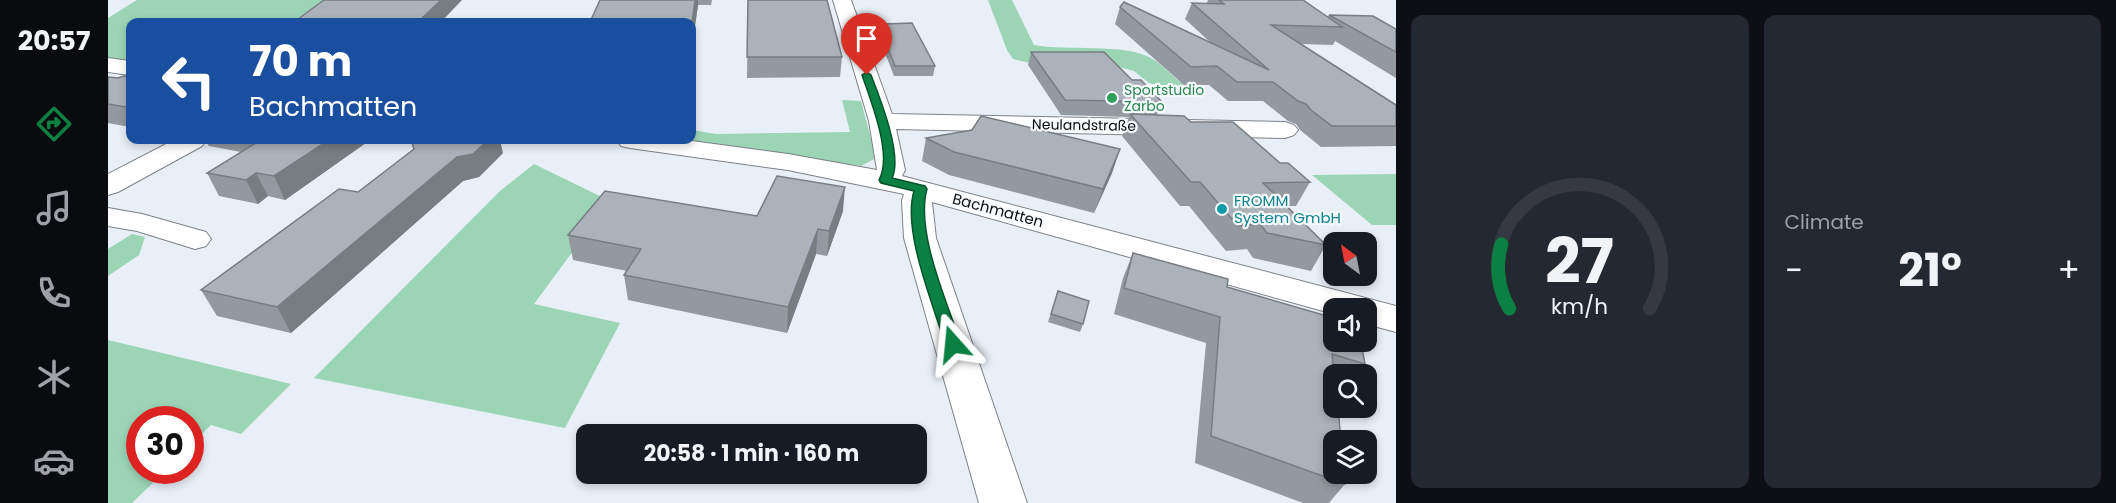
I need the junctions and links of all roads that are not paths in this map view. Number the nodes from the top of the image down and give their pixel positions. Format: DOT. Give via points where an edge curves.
graph roads {
  1 [pos="842,0"];
  2 [pos="108,65"];
  3 [pos="126,67"];
  4 [pos="882,121"];
  5 [pos="1285,129"];
  6 [pos="186,144"];
  7 [pos="659,144"];
  8 [pos="885,180"];
  9 [pos="108,186"];
  10 [pos="921,189"];
  11 [pos="108,217"];
  12 [pos="195,239"];
  13 [pos="1323,299"];
  14 [pos="1377,314"];
  15 [pos="1396,319"];
  16 [pos="1003,503"];
  1 -- 4 [label="street"];
  2 -- 3 [label="street"];
  4 -- 5 [label="street, Neulandstraße"];
  4 -- 8 [label="street" via="891,170"];
  6 -- 9 [label="street"];
  7 -- 8 [label="street, Bachmatten"];
  8 -- 10 [label="street, Bachmatten"];
  10 -- 13 [label="street, Bachmatten"];
  10 -- 16 [label="street" via="917,201 920,238"];
  11 -- 12 [label="street"];
  14 -- 15 [label="street"];
}
